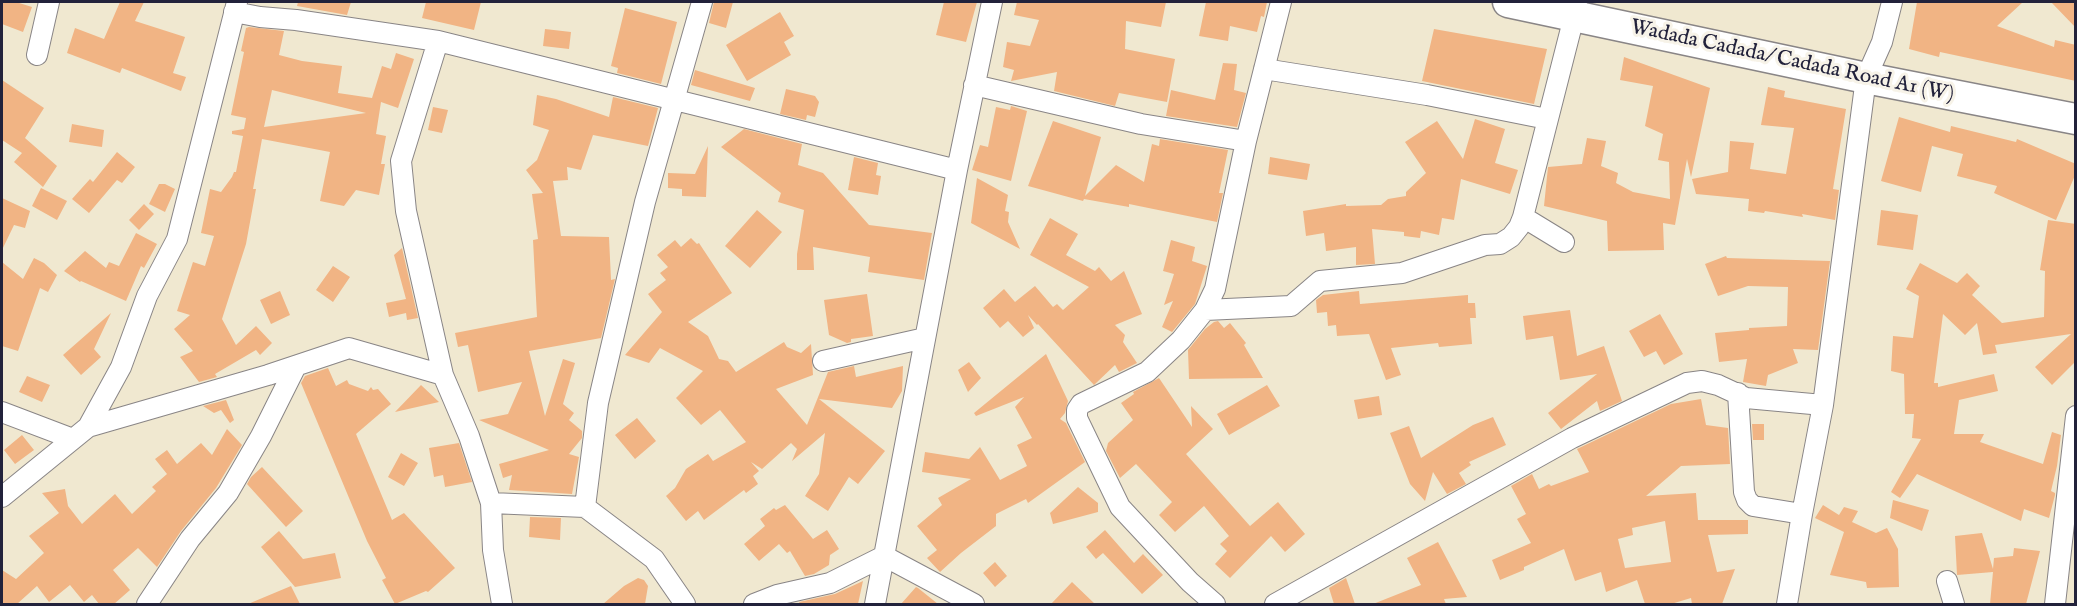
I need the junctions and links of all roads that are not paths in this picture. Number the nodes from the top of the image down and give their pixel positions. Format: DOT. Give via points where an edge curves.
graph roads {
  1 [pos="49,2"];
  2 [pos="702,2"];
  3 [pos="992,2"];
  4 [pos="1281,2"];
  5 [pos="1508,2"];
  6 [pos="1892,2"];
  7 [pos="236,7"];
  8 [pos="1576,9"];
  9 [pos="438,41"];
  10 [pos="37,55"];
  11 [pos="1264,69"];
  12 [pos="1866,78"];
  13 [pos="974,86"];
  14 [pos="675,99"];
  15 [pos="1546,119"];
  16 [pos="2076,119"];
  17 [pos="1246,141"];
  18 [pos="957,170"];
  19 [pos="1523,217"];
  20 [pos="1564,242"];
  21 [pos="1206,310"];
  22 [pos="925,338"];
  23 [pos="823,361"];
  24 [pos="296,366"];
  25 [pos="443,375"];
  26 [pos="1738,393"];
  27 [pos="1823,405"];
  28 [pos="2,412"];
  29 [pos="2076,416"];
  30 [pos="80,433"];
  31 [pos="2,497"];
  32 [pos="491,503"];
  33 [pos="585,507"];
  34 [pos="2070,510"];
  35 [pos="1802,514"];
  36 [pos="884,556"];
  37 [pos="1947,581"];
  38 [pos="147,604"];
  39 [pos="502,604"];
  40 [pos="685,604"];
  41 [pos="754,604"];
  42 [pos="875,604"];
  43 [pos="974,604"];
  44 [pos="1215,604"];
  45 [pos="1275,604"];
  46 [pos="1787,604"];
  47 [pos="1954,604"];
  48 [pos="2055,604"];
  1 -- 10 [label="street"];
  2 -- 14 [label="street"];
  3 -- 13 [label="street"];
  4 -- 11 [label="street"];
  5 -- 8 [label="main road, Wadada Cadada/ Cadada Road A1 (W)"];
  6 -- 12 [label="street" via="1882,42"];
  7 -- 9 [label="street" via="260,17"];
  7 -- 30 [label="street" via="177,239 147,296 121,367"];
  8 -- 12 [label="main road, Wadada Cadada/ Cadada Road A1 (W)"];
  8 -- 15 [label="street"];
  9 -- 14 [label="street"];
  9 -- 25 [label="street" via="401,161 406,211"];
  11 -- 15 [label="street"];
  11 -- 17 [label="street"];
  12 -- 16 [label="main road, Wadada Cadada/ Cadada Road A1 (W)"];
  12 -- 27 [label="street"];
  13 -- 17 [label="street" via="1141,124"];
  13 -- 18 [label="street"];
  14 -- 18 [label="street"];
  14 -- 33 [label="street" via="645,202 598,403"];
  15 -- 19 [label="street"];
  17 -- 21 [label="street" via="1215,289"];
  18 -- 22 [label="street"];
  19 -- 20 [label="street"];
  19 -- 21 [label="street" via="1519,228 1500,244 1485,245 1402,273 1320,281 1291,306"];
  21 -- 44 [label="street" via="1147,372 1081,404 1077,418 1120,507"];
  22 -- 23 [label="street"];
  22 -- 36 [label="street"];
  24 -- 25 [label="street" via="349,348"];
  24 -- 30 [label="street"];
  24 -- 38 [label="street" via="228,493 190,539"];
  25 -- 32 [label="street"];
  26 -- 27 [label="street" via="1746,398"];
  26 -- 35 [label="street" via="1747,500 1753,506"];
  26 -- 45 [label="street" via="1702,381 1687,383 1572,438"];
  27 -- 35 [label="street"];
  28 -- 30 [label="street"];
  29 -- 34 [label="street"];
  30 -- 31 [label="street"];
  32 -- 33 [label="street"];
  32 -- 39 [label="street" via="493,550"];
  33 -- 40 [label="street" via="654,559"];
  34 -- 48 [label="street"];
  35 -- 46 [label="street"];
  36 -- 41 [label="street" via="830,583"];
  36 -- 42 [label="street"];
  36 -- 43 [label="street"];
  37 -- 47 [label="street"];
}
